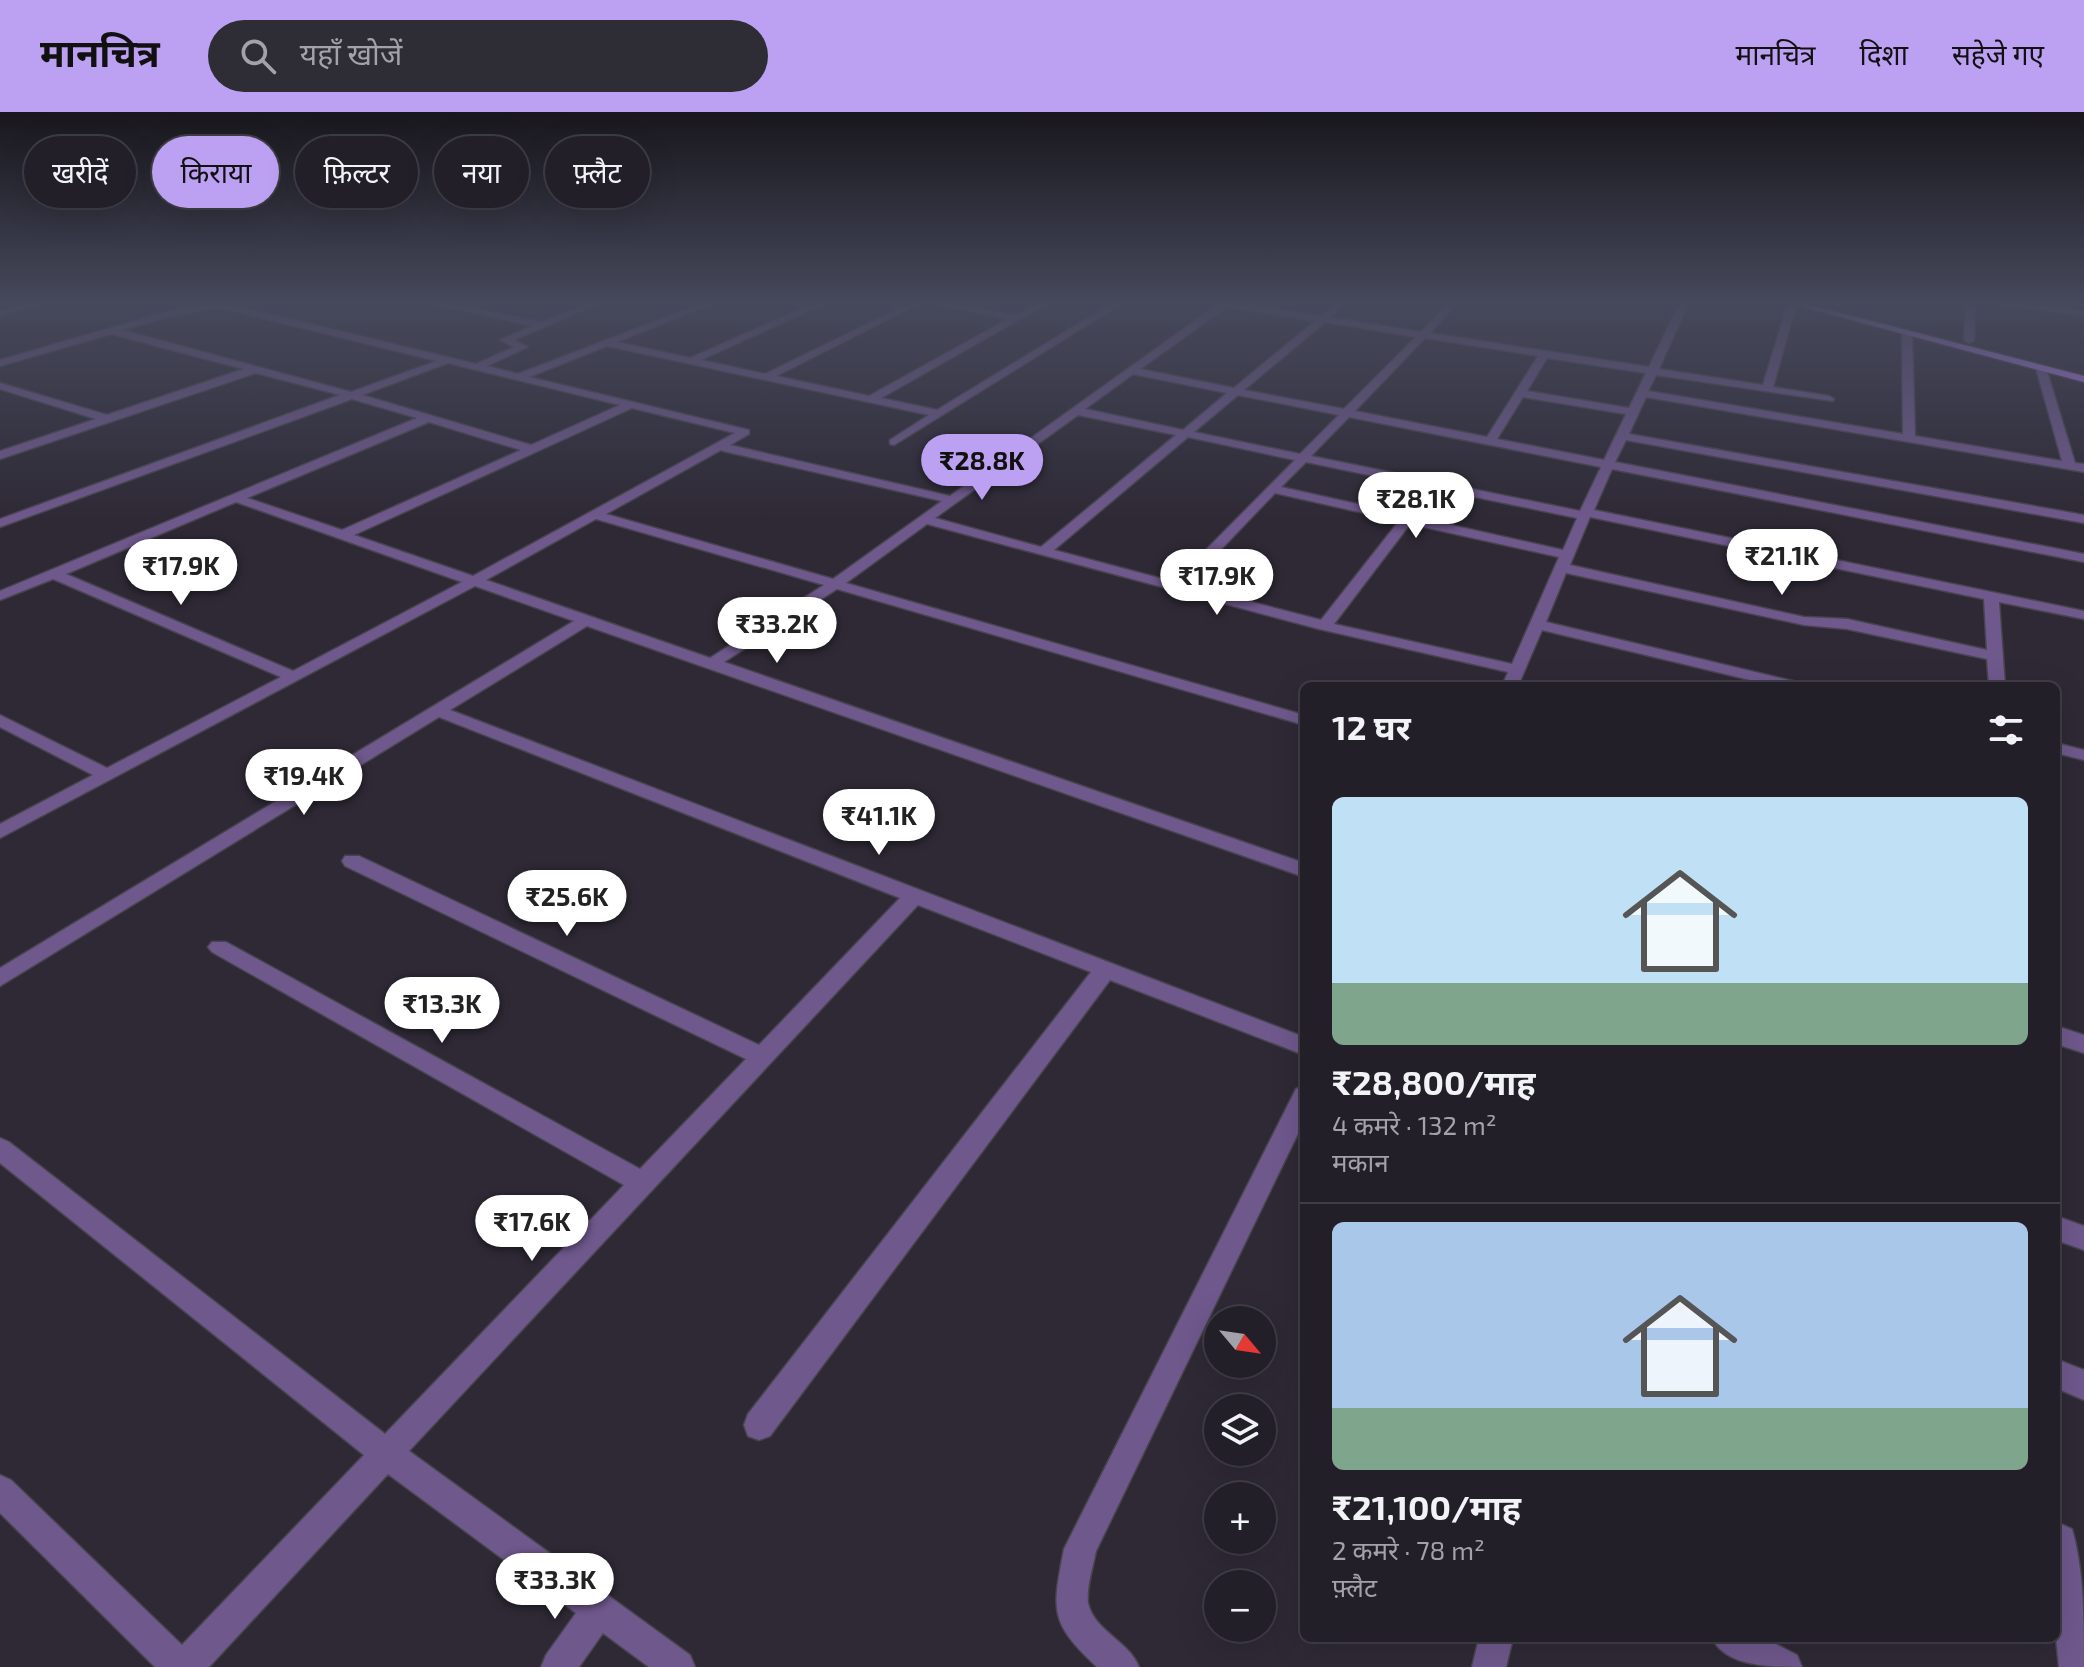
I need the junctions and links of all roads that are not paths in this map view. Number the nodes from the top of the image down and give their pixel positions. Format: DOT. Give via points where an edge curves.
graph roads {
  1 [pos="239,375"];
  2 [pos="276,375"];
  3 [pos="408,375"];
  4 [pos="509,375"];
  5 [pos="525,375"];
  6 [pos="755,375"];
  7 [pos="771,375"];
  8 [pos="915,375"];
  9 [pos="1003,375"];
  10 [pos="1127,375"];
  11 [pos="1150,375"];
  12 [pos="1256,375"];
  13 [pos="1382,375"];
  14 [pos="1532,375"];
  15 [pos="1651,375"];
  16 [pos="1668,375"];
  17 [pos="1771,375"];
  18 [pos="1908,375"];
  19 [pos="2043,375"];
  20 [pos="519,377"];
  21 [pos="766,377"];
  22 [pos="0,386"];
  23 [pos="1767,390"];
  24 [pos="1236,392"];
  25 [pos="1520,393"];
  26 [pos="1642,393"];
  27 [pos="351,395"];
  28 [pos="1829,399"];
  29 [pos="868,401"];
  30 [pos="632,404"];
  31 [pos="1077,411"];
  32 [pos="1346,412"];
  33 [pos="1632,412"];
  34 [pos="939,414"];
  35 [pos="428,418"];
  36 [pos="107,419"];
  37 [pos="1186,435"];
  38 [pos="1621,436"];
  39 [pos="1909,438"];
  40 [pos="1491,440"];
  41 [pos="894,442"];
  42 [pos="723,447"];
  43 [pos="532,449"];
  44 [pos="0,455"];
  45 [pos="1302,460"];
  46 [pos="1609,464"];
  47 [pos="2070,466"];
  48 [pos="2084,468"];
  49 [pos="1273,489"];
  50 [pos="236,498"];
  51 [pos="953,500"];
  52 [pos="1585,514"];
  53 [pos="597,515"];
  54 [pos="1407,519"];
  55 [pos="2084,519"];
  56 [pos="926,520"];
  57 [pos="2,521"];
  58 [pos="342,535"];
  59 [pos="1043,552"];
  60 [pos="2084,558"];
  61 [pos="1565,562"];
  62 [pos="54,574"];
  63 [pos="475,581"];
  64 [pos="834,585"];
  65 [pos="1177,587"];
  66 [pos="0,596"];
  67 [pos="1991,597"];
  68 [pos="2084,615"];
  69 [pos="586,620"];
  70 [pos="1537,624"];
  71 [pos="1324,626"];
  72 [pos="1995,656"];
  73 [pos="712,663"];
  74 [pos="1519,670"];
  75 [pos="294,677"];
  76 [pos="1512,682"];
  77 [pos="1778,682"];
  78 [pos="1997,682"];
  79 [pos="437,711"];
  80 [pos="1300,719"];
  81 [pos="0,720"];
  82 [pos="2060,749"];
  83 [pos="2084,755"];
  84 [pos="106,775"];
  85 [pos="0,832"];
  86 [pos="352,861"];
  87 [pos="1300,869"];
  88 [pos="915,895"];
  89 [pos="219,947"];
  90 [pos="1106,969"];
  91 [pos="0,978"];
  92 [pos="2060,1036"];
  93 [pos="1300,1044"];
  94 [pos="2084,1044"];
  95 [pos="762,1056"];
  96 [pos="1300,1104"];
  97 [pos="0,1149"];
  98 [pos="643,1183"];
  99 [pos="2060,1229"];
  100 [pos="2084,1238"];
  101 [pos="2060,1375"];
  102 [pos="2084,1385"];
  103 [pos="759,1425"];
  104 [pos="387,1454"];
  105 [pos="0,1491"];
  106 [pos="2061,1540"];
  107 [pos="600,1609"];
  108 [pos="1495,1642"];
  109 [pos="1737,1642"];
  110 [pos="183,1667"];
  111 [pos="558,1667"];
  112 [pos="678,1667"];
  113 [pos="1122,1667"];
  114 [pos="1489,1667"];
  115 [pos="1785,1667"];
  116 [pos="2076,1667"];
  1 -- 36 [label="street"];
  2 -- 27 [label="street"];
  3 -- 27 [label="street"];
  4 -- 20 [label="street"];
  5 -- 20 [label="street"];
  6 -- 21 [label="street"];
  7 -- 21 [label="street"];
  8 -- 29 [label="street"];
  9 -- 34 [label="street"];
  10 -- 31 [label="street"];
  11 -- 24 [label="street"];
  12 -- 24 [label="street"];
  13 -- 32 [label="street"];
  14 -- 25 [label="street"];
  15 -- 26 [label="street"];
  16 -- 23 [label="street"];
  17 -- 23 [label="street"];
  18 -- 39 [label="street"];
  19 -- 47 [label="street"];
  20 -- 30 [label="street"];
  21 -- 29 [label="street"];
  22 -- 36 [label="street"];
  23 -- 28 [label="street"];
  24 -- 32 [label="street"];
  24 -- 37 [label="street"];
  25 -- 33 [label="street"];
  25 -- 40 [label="street"];
  26 -- 33 [label="street"];
  26 -- 39 [label="street"];
  27 -- 35 [label="street"];
  27 -- 57 [label="street"];
  29 -- 34 [label="street"];
  30 -- 42 [label="street" via="745,432"];
  30 -- 43 [label="street"];
  31 -- 37 [label="street"];
  31 -- 51 [label="street"];
  32 -- 40 [label="street"];
  32 -- 45 [label="street"];
  33 -- 38 [label="street"];
  34 -- 41 [label="street"];
  35 -- 43 [label="street"];
  35 -- 50 [label="street"];
  36 -- 44 [label="street"];
  37 -- 45 [label="street"];
  37 -- 59 [label="street"];
  38 -- 46 [label="street"];
  38 -- 55 [label="street"];
  39 -- 47 [label="street"];
  40 -- 46 [label="street"];
  42 -- 51 [label="street"];
  42 -- 53 [label="street"];
  43 -- 58 [label="street"];
  45 -- 49 [label="street"];
  45 -- 52 [label="street"];
  46 -- 52 [label="street"];
  46 -- 60 [label="street"];
  47 -- 48 [label="street"];
  49 -- 54 [label="street"];
  49 -- 65 [label="street"];
  50 -- 58 [label="street"];
  50 -- 62 [label="street"];
  51 -- 56 [label="street"];
  52 -- 61 [label="street"];
  52 -- 67 [label="street"];
  53 -- 63 [label="street"];
  53 -- 64 [label="street"];
  54 -- 61 [label="street"];
  54 -- 71 [label="street"];
  56 -- 59 [label="street"];
  56 -- 64 [label="street"];
  58 -- 63 [label="street"];
  59 -- 65 [label="street"];
  61 -- 70 [label="street"];
  61 -- 72 [label="street" via="1804,621 1847,624"];
  62 -- 66 [label="street"];
  62 -- 75 [label="street"];
  63 -- 69 [label="street"];
  63 -- 75 [label="street"];
  64 -- 73 [label="street"];
  64 -- 80 [label="street"];
  65 -- 71 [label="street"];
  67 -- 68 [label="street"];
  67 -- 72 [label="street"];
  69 -- 73 [label="street"];
  69 -- 79 [label="street"];
  70 -- 74 [label="street"];
  70 -- 77 [label="street"];
  71 -- 74 [label="street"];
  72 -- 78 [label="street"];
  73 -- 87 [label="street"];
  74 -- 76 [label="street"];
  75 -- 84 [label="street"];
  79 -- 88 [label="street"];
  79 -- 91 [label="street"];
  81 -- 84 [label="street"];
  82 -- 83 [label="street"];
  84 -- 85 [label="street"];
  86 -- 95 [label="street"];
  88 -- 90 [label="street"];
  88 -- 95 [label="street"];
  89 -- 98 [label="street"];
  90 -- 93 [label="street"];
  90 -- 103 [label="street"];
  92 -- 94 [label="street"];
  95 -- 98 [label="street"];
  96 -- 113 [label="street" via="1080,1549 1071,1600 1080,1628"];
  97 -- 104 [label="street"];
  98 -- 104 [label="street"];
  99 -- 100 [label="street"];
  101 -- 102 [label="street"];
  104 -- 107 [label="street"];
  104 -- 110 [label="street"];
  105 -- 110 [label="street"];
  106 -- 116 [label="street"];
  107 -- 111 [label="street"];
  107 -- 112 [label="street"];
  108 -- 114 [label="street"];
  109 -- 115 [label="street"];
}
